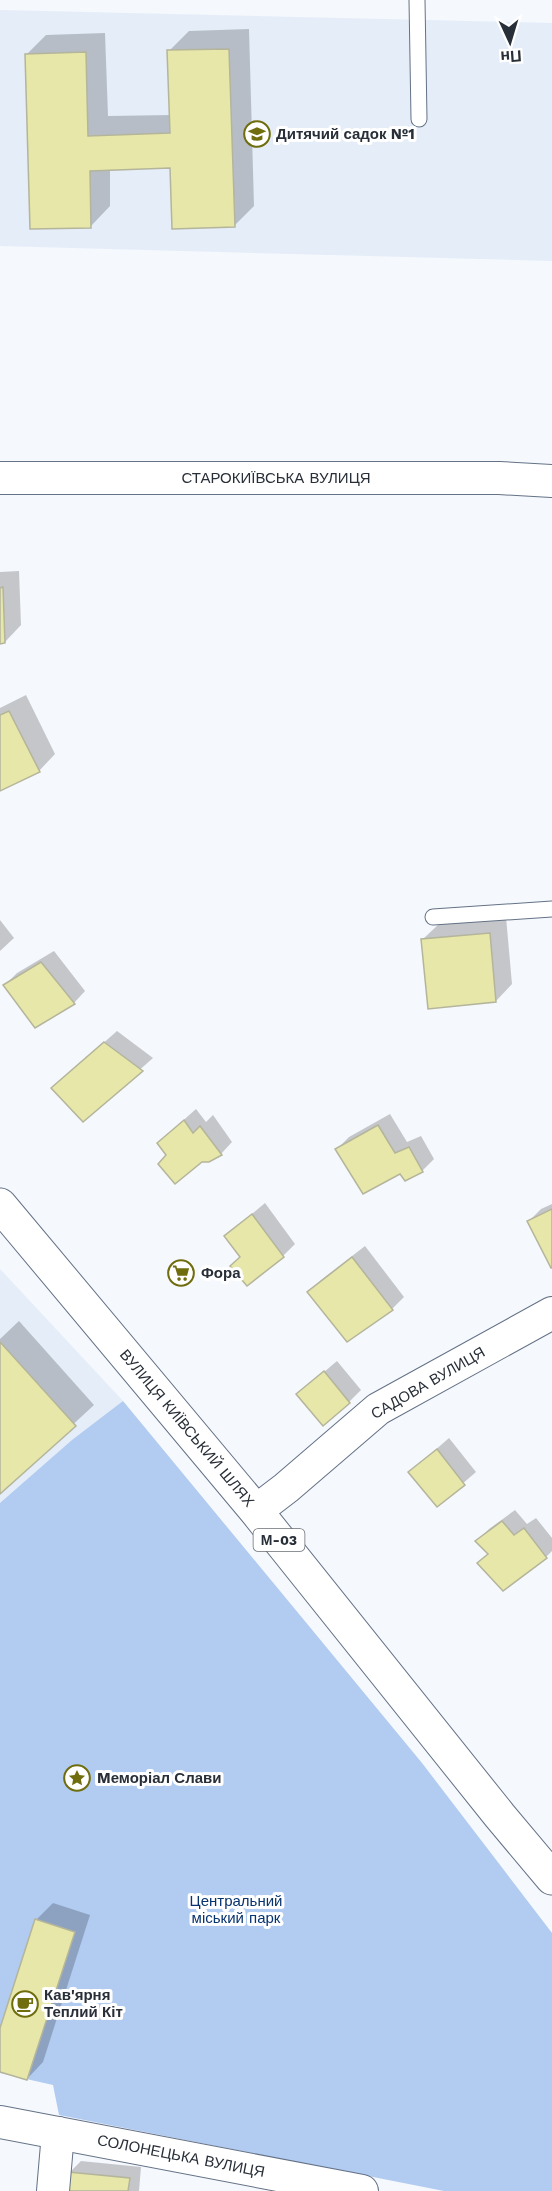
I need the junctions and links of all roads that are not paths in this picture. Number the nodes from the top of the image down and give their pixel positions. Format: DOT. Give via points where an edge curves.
graph roads {
  1 [pos="417,0"];
  2 [pos="419,119"];
  3 [pos="0,478"];
  4 [pos="552,482"];
  5 [pos="552,909"];
  6 [pos="434,917"];
  7 [pos="0,1205"];
  8 [pos="552,1313"];
  9 [pos="256,1511"];
  10 [pos="552,1878"];
  11 [pos="0,2122"];
  12 [pos="58,2133"];
  13 [pos="53,2191"];
  14 [pos="362,2191"];
  1 -- 2 [label="lane"];
  3 -- 4 [label="street, СТАРОКИЇВСЬКА ВУЛИЦЯ" via="499,478"];
  5 -- 6 [label="lane"];
  7 -- 9 [label="highway, ВУЛИЦЯ КИЇВСЬКИЙ ШЛЯХ / М-03"];
  8 -- 9 [label="street, САДОВА ВУЛИЦЯ" via="378,1409"];
  9 -- 10 [label="highway, ВУЛИЦЯ КИЇВСЬКИЙ ШЛЯХ / М-03"];
  11 -- 12 [label="street, СОЛОНЕЦЬКА ВУЛИЦЯ"];
  12 -- 13 [label="street"];
  12 -- 14 [label="street, СОЛОНЕЦЬКА ВУЛИЦЯ"];
}
